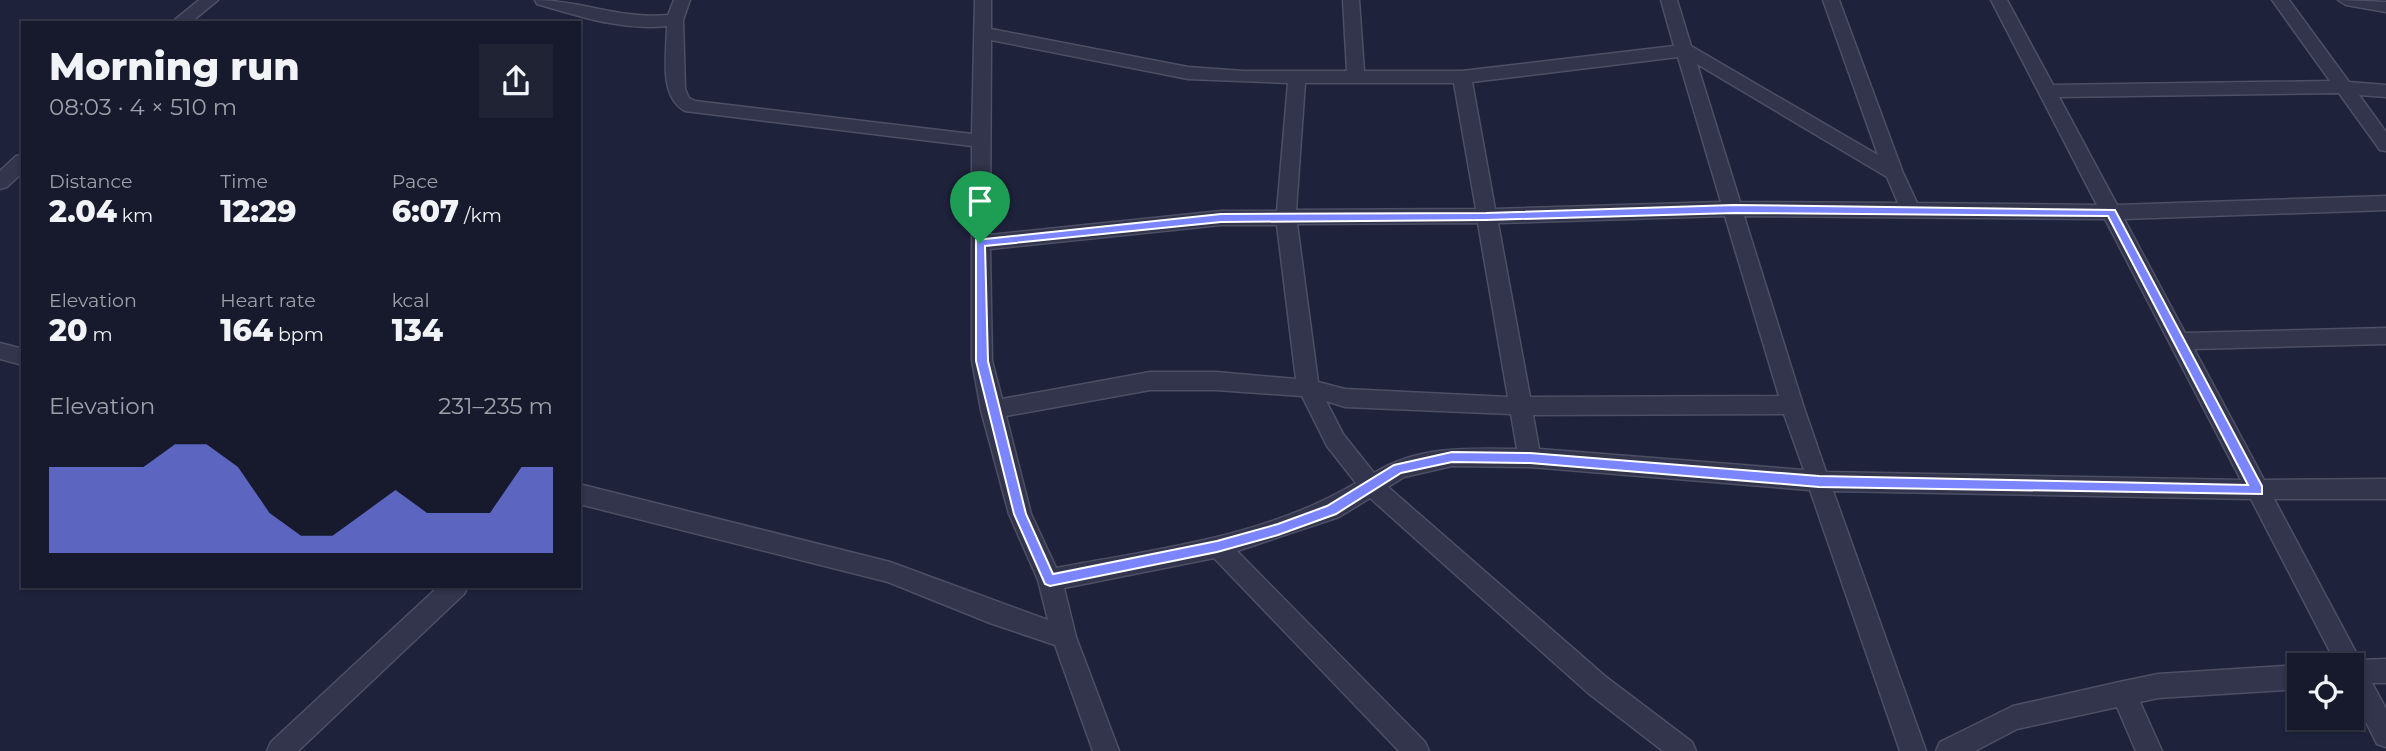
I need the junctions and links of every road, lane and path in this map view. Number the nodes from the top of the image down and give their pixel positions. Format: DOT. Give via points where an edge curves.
graph roads {
  1 [pos="210,0"];
  2 [pos="543,0"];
  3 [pos="682,0"];
  4 [pos="983,0"];
  5 [pos="1350,0"];
  6 [pos="1670,0"];
  7 [pos="1831,0"];
  8 [pos="1999,0"];
  9 [pos="2280,0"];
  10 [pos="2346,0"];
  11 [pos="2381,4"];
  12 [pos="675,19"];
  13 [pos="182,21"];
  14 [pos="982,33"];
  15 [pos="1686,50"];
  16 [pos="1297,77"];
  17 [pos="1356,77"];
  18 [pos="1462,77"];
  19 [pos="2341,87"];
  20 [pos="2047,91"];
  21 [pos="2386,91"];
  22 [pos="981,141"];
  23 [pos="2386,145"];
  24 [pos="21,163"];
  25 [pos="1894,173"];
  26 [pos="0,182"];
  27 [pos="2386,203"];
  28 [pos="1734,209"];
  29 [pos="1911,210"];
  30 [pos="2111,212"];
  31 [pos="1486,216"];
  32 [pos="1286,217"];
  33 [pos="980,243"];
  34 [pos="2386,336"];
  35 [pos="2179,341"];
  36 [pos="0,351"];
  37 [pos="21,356"];
  38 [pos="1308,388"];
  39 [pos="1522,405"];
  40 [pos="1792,405"];
  41 [pos="992,410"];
  42 [pos="1530,458"];
  43 [pos="1819,481"];
  44 [pos="1370,485"];
  45 [pos="2386,489"];
  46 [pos="2258,490"];
  47 [pos="581,495"];
  48 [pos="1217,547"];
  49 [pos="1050,580"];
  50 [pos="454,588"];
  51 [pos="1064,637"];
  52 [pos="2344,653"];
  53 [pos="2364,670"];
  54 [pos="2386,671"];
  55 [pos="2287,678"];
  56 [pos="2364,692"];
  57 [pos="2124,693"];
  58 [pos="2386,735"];
  59 [pos="280,751"];
  60 [pos="1106,751"];
  61 [pos="1416,751"];
  62 [pos="1684,751"];
  63 [pos="1913,751"];
  64 [pos="1949,751"];
  65 [pos="2148,751"];
  1 -- 13 [label="street"];
  2 -- 12 [label="street" via="627,23"];
  3 -- 12 [label="street"];
  4 -- 14 [label="street"];
  5 -- 17 [label="street"];
  6 -- 15 [label="street"];
  7 -- 25 [label="street"];
  8 -- 20 [label="street"];
  9 -- 19 [label="street"];
  10 -- 11 [label="street"];
  12 -- 22 [label="street" via="676,89 682,102 691,107"];
  14 -- 16 [label="street" via="1188,73"];
  14 -- 22 [label="street"];
  15 -- 18 [label="street"];
  15 -- 25 [label="street"];
  15 -- 28 [label="street"];
  16 -- 17 [label="street"];
  16 -- 32 [label="street"];
  17 -- 18 [label="street"];
  18 -- 31 [label="street"];
  19 -- 20 [label="street"];
  19 -- 21 [label="street"];
  19 -- 23 [label="street"];
  20 -- 30 [label="street"];
  22 -- 33 [label="street"];
  24 -- 26 [label="street"];
  25 -- 29 [label="street"];
  27 -- 30 [label="street"];
  28 -- 29 [label="street"];
  28 -- 31 [label="street"];
  28 -- 40 [label="street"];
  29 -- 30 [label="street"];
  30 -- 35 [label="street"];
  31 -- 32 [label="street"];
  31 -- 39 [label="street"];
  32 -- 33 [label="street" via="1221,218"];
  32 -- 38 [label="street"];
  33 -- 41 [label="street" via="982,361"];
  34 -- 35 [label="street"];
  35 -- 46 [label="street"];
  36 -- 37 [label="street"];
  38 -- 39 [label="street" via="1345,398"];
  38 -- 41 [label="street" via="1150,381"];
  38 -- 44 [label="street" via="1335,440"];
  39 -- 40 [label="street"];
  39 -- 42 [label="street"];
  40 -- 43 [label="street"];
  41 -- 49 [label="street" via="1020,514"];
  42 -- 43 [label="street"];
  42 -- 44 [label="street" via="1452,457 1398,468"];
  43 -- 46 [label="street"];
  43 -- 63 [label="street"];
  44 -- 48 [label="street" via="1331,510"];
  44 -- 62 [label="street" via="1597,685"];
  45 -- 46 [label="street"];
  46 -- 52 [label="street"];
  47 -- 51 [label="street" via="890,572"];
  48 -- 49 [label="street"];
  48 -- 61 [label="street"];
  49 -- 51 [label="street"];
  50 -- 59 [label="street"];
  51 -- 60 [label="street"];
  53 -- 54 [label="street"];
  55 -- 57 [label="street" via="2158,686"];
  56 -- 58 [label="street"];
  57 -- 64 [label="street" via="2012,718"];
  57 -- 65 [label="street"];
}
